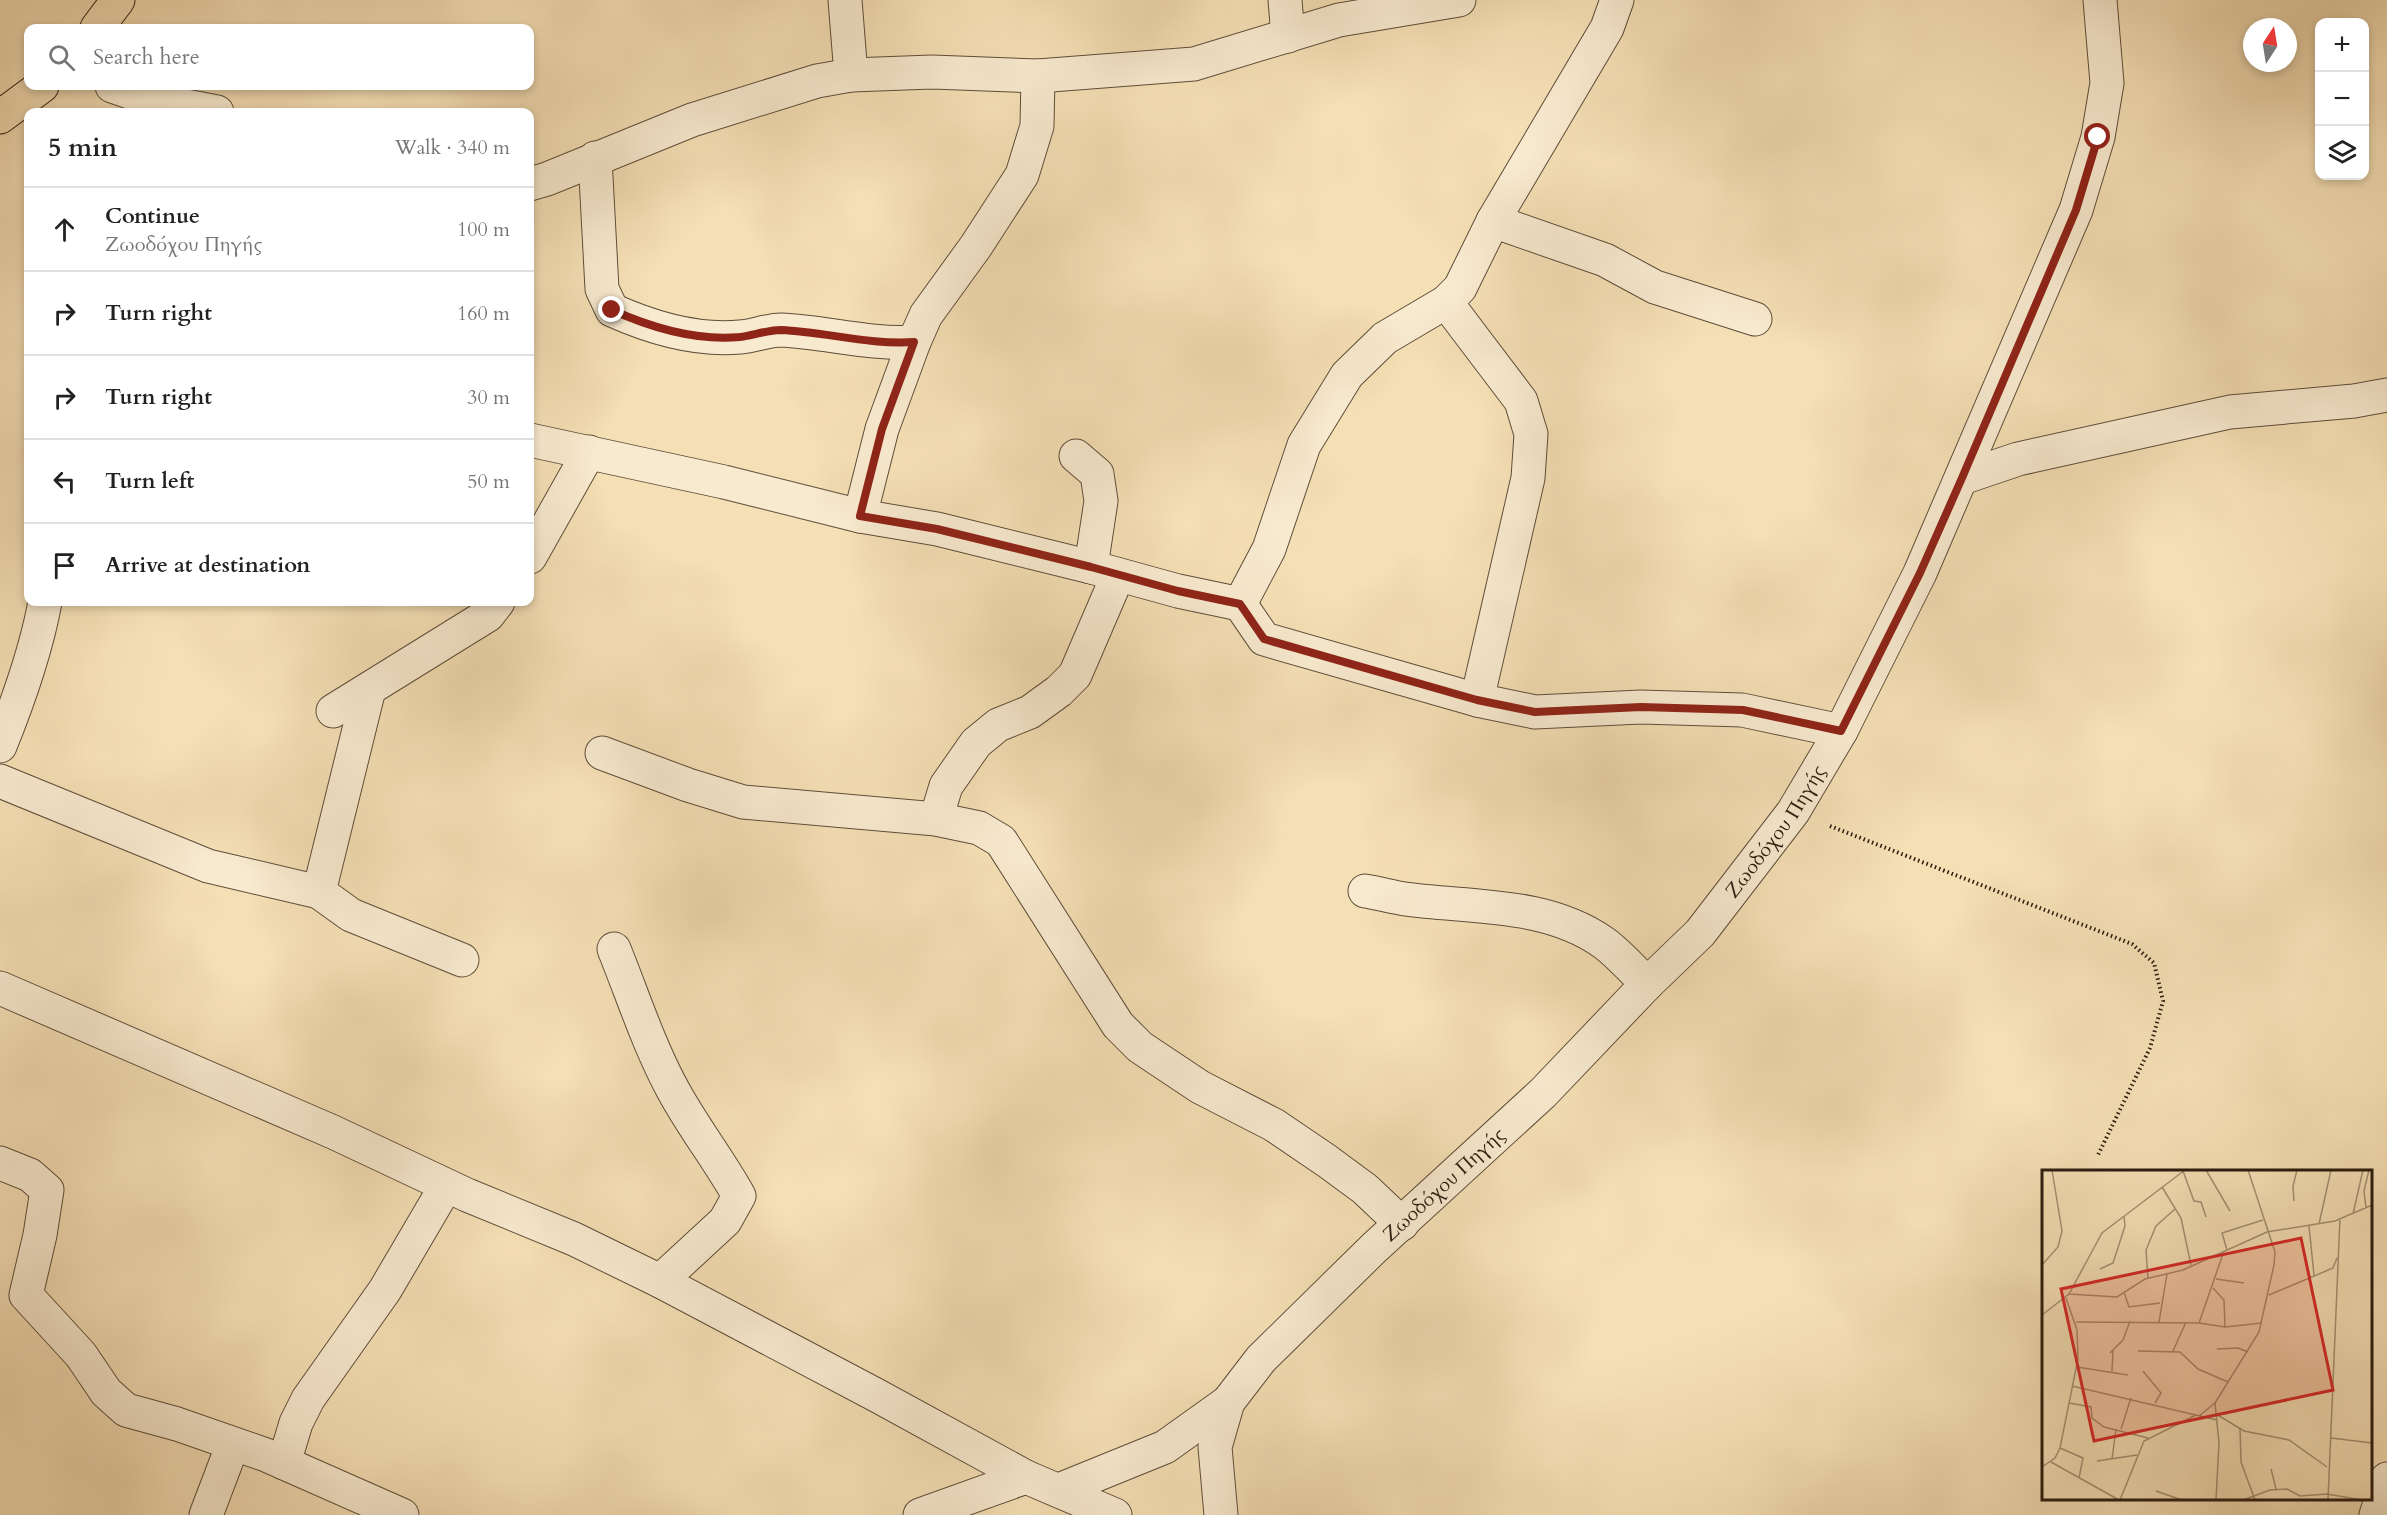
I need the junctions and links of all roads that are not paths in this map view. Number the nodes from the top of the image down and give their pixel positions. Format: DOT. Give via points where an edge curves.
graph roads {
  1 [pos="118,0"];
  2 [pos="845,0"];
  3 [pos="1285,0"];
  4 [pos="1459,0"];
  5 [pos="1617,0"];
  6 [pos="2100,0"];
  7 [pos="101,24"];
  8 [pos="1288,36"];
  9 [pos="851,75"];
  10 [pos="1038,76"];
  11 [pos="123,90"];
  12 [pos="34,98"];
  13 [pos="196,108"];
  14 [pos="0,117"];
  15 [pos="595,158"];
  16 [pos="534,183"];
  17 [pos="1493,221"];
  18 [pos="1446,303"];
  19 [pos="1755,319"];
  20 [pos="914,342"];
  21 [pos="2387,395"];
  22 [pos="534,441"];
  23 [pos="589,452"];
  24 [pos="1076,456"];
  25 [pos="1962,478"];
  26 [pos="860,516"];
  27 [pos="534,551"];
  28 [pos="1105,571"];
  29 [pos="1240,604"];
  30 [pos="44,606"];
  31 [pos="495,606"];
  32 [pos="369,688"];
  33 [pos="1477,700"];
  34 [pos="333,711"];
  35 [pos="1841,731"];
  36 [pos="0,746"];
  37 [pos="602,753"];
  38 [pos="0,781"];
  39 [pos="936,819"];
  40 [pos="1365,891"];
  41 [pos="319,892"];
  42 [pos="614,949"];
  43 [pos="462,960"];
  44 [pos="1647,984"];
  45 [pos="0,988"];
  46 [pos="0,1163"];
  47 [pos="446,1185"];
  48 [pos="1402,1224"];
  49 [pos="660,1281"];
  50 [pos="1228,1402"];
  51 [pos="233,1444"];
  52 [pos="284,1463"];
  53 [pos="1026,1477"];
  54 [pos="2387,1479"];
  55 [pos="1059,1490"];
  56 [pos="1222,1514"];
  57 [pos="206,1515"];
  58 [pos="402,1515"];
  59 [pos="920,1515"];
  60 [pos="1115,1515"];
  61 [pos="2376,1515"];
  1 -- 7 [label="main road"];
  2 -- 9 [label="street"];
  3 -- 8 [label="street"];
  4 -- 8 [label="street" via="1339,20"];
  5 -- 17 [label="street" via="1607,28"];
  6 -- 25 [label="street, Ζωοδόχου Πηγής" via="2107,83 2098,137 2076,210"];
  8 -- 10 [label="street" via="1194,64"];
  9 -- 10 [label="street" via="932,72"];
  9 -- 15 [label="street" via="771,93"];
  10 -- 20 [label="street" via="1037,126 1022,175 926,315"];
  11 -- 13 [label="street"];
  12 -- 14 [label="main road"];
  15 -- 16 [label="street"];
  15 -- 20 [label="street" via="602,290 612,310 638,322 694,337 740,337 780,330 888,344"];
  17 -- 18 [label="street" via="1460,288"];
  17 -- 19 [label="street" via="1605,260 1656,286"];
  18 -- 29 [label="street" via="1385,339 1347,375 1304,445 1269,549"];
  18 -- 33 [label="street" via="1521,401 1531,434 1528,478"];
  20 -- 26 [label="street" via="882,429"];
  21 -- 25 [label="street" via="2230,412 2018,459"];
  22 -- 23 [label="street"];
  23 -- 26 [label="street"];
  23 -- 27 [label="street"];
  24 -- 28 [label="street" via="1097,474"];
  25 -- 35 [label="street, Ζωοδόχου Πηγής" via="1920,573"];
  26 -- 28 [label="street" via="937,529"];
  28 -- 29 [label="street"];
  28 -- 39 [label="street" via="1075,675 1030,712 998,725 976,743 946,786"];
  29 -- 33 [label="street" via="1264,639"];
  30 -- 36 [label="street" via="18,701"];
  31 -- 32 [label="street" via="488,615"];
  32 -- 34 [label="street"];
  32 -- 41 [label="street"];
  33 -- 35 [label="street" via="1535,712 1641,707 1743,710"];
  35 -- 44 [label="street, Ζωοδόχου Πηγής" via="1793,812 1700,933"];
  37 -- 39 [label="street" via="743,801"];
  38 -- 41 [label="street" via="208,866"];
  39 -- 48 [label="street" via="979,828 1001,841 1118,1025 1140,1047 1200,1087 1274,1125 1365,1189"];
  40 -- 44 [label="street" via="1559,920 1603,943"];
  41 -- 43 [label="street" via="351,915"];
  42 -- 49 [label="street" via="672,1089 739,1196 725,1221"];
  44 -- 48 [label="street, Ζωοδόχου Πηγής" via="1543,1093"];
  45 -- 47 [label="street"];
  46 -- 51 [label="street" via="30,1174 47,1191 26,1295 81,1354 106,1392 126,1410"];
  47 -- 49 [label="street" via="574,1239"];
  47 -- 52 [label="street" via="385,1290 308,1399"];
  48 -- 50 [label="street, Ζωοδόχου Πηγής" via="1262,1359"];
  49 -- 53 [label="street"];
  50 -- 55 [label="street" via="1165,1447"];
  50 -- 56 [label="street, Ζωοδόχου Πηγής" via="1215,1447"];
  51 -- 52 [label="street"];
  51 -- 57 [label="street"];
  52 -- 58 [label="street"];
  53 -- 55 [label="street"];
  53 -- 59 [label="street"];
  54 -- 61 [label="street"];
  55 -- 60 [label="street"];
}
